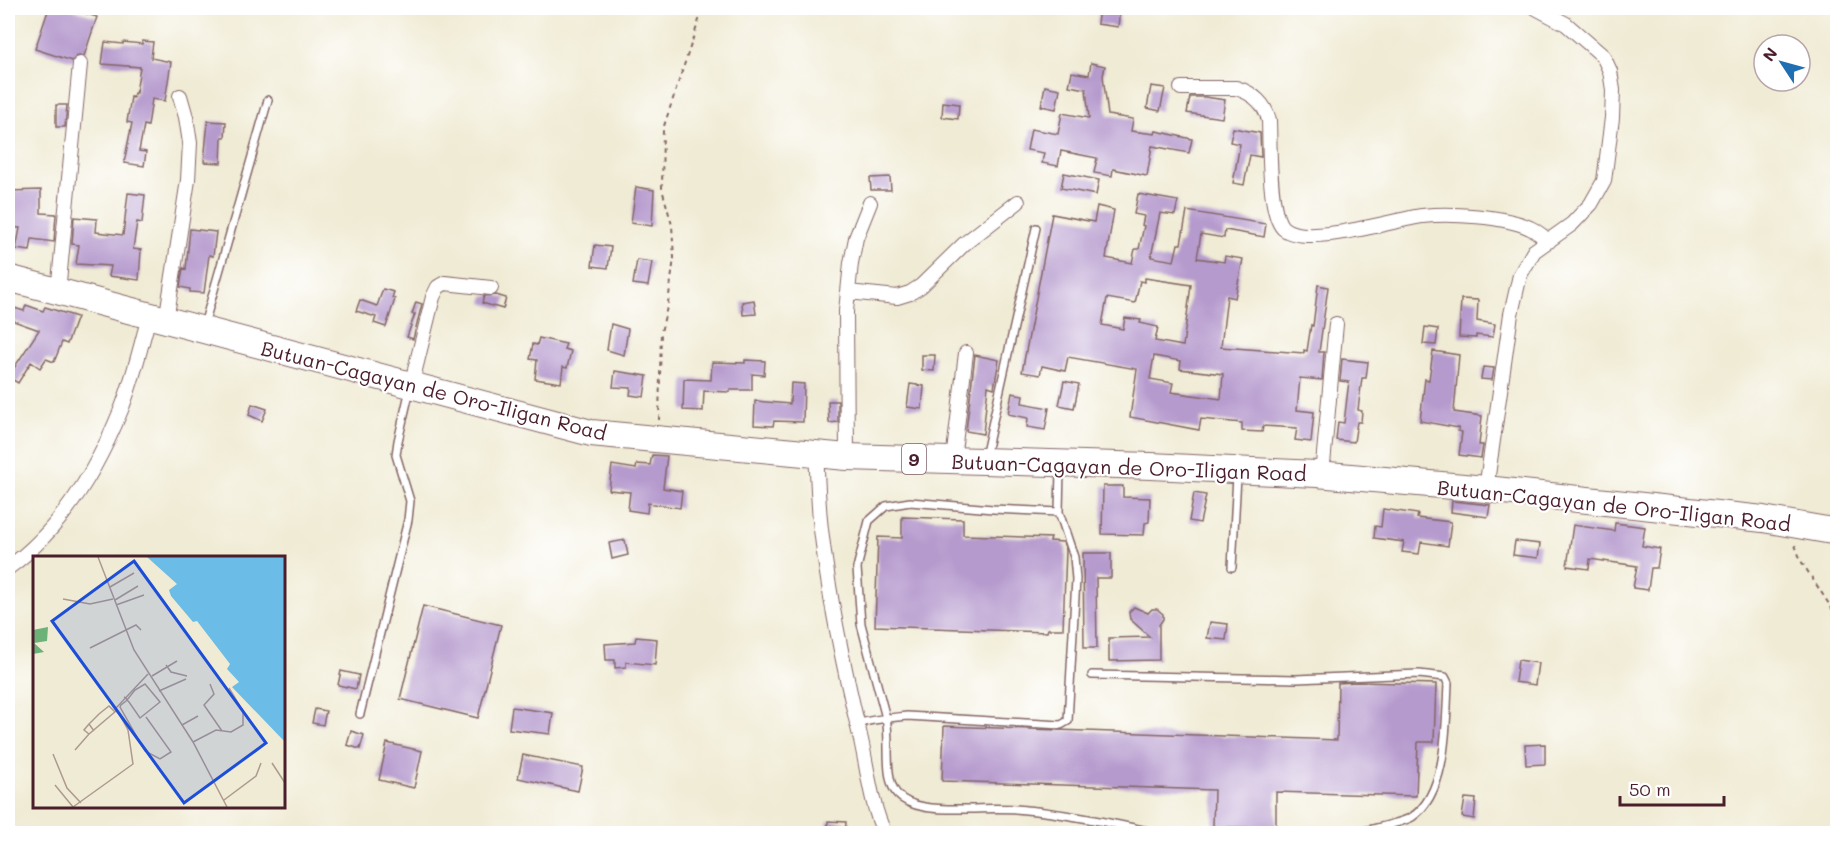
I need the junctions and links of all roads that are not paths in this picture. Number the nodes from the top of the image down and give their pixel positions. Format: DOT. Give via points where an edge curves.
graph roads {
  1 [pos="1536,8"];
  2 [pos="80,64"];
  3 [pos="1181,88"];
  4 [pos="180,96"];
  5 [pos="268,100"];
  6 [pos="1018,202"];
  7 [pos="870,203"];
  8 [pos="1036,228"];
  9 [pos="1549,241"];
  10 [pos="8,278"];
  11 [pos="491,288"];
  12 [pos="58,292"];
  13 [pos="848,292"];
  14 [pos="158,319"];
  15 [pos="1336,324"];
  16 [pos="203,330"];
  17 [pos="966,353"];
  18 [pos="411,387"];
  19 [pos="816,454"];
  20 [pos="847,457"];
  21 [pos="953,460"];
  22 [pos="984,461"];
  23 [pos="1060,463"];
  24 [pos="1237,470"];
  25 [pos="1322,474"];
  26 [pos="1486,489"];
  27 [pos="1059,512"];
  28 [pos="1838,532"];
  29 [pos="1232,567"];
  30 [pos="8,568"];
  31 [pos="1092,675"];
  32 [pos="360,714"];
  33 [pos="886,718"];
  34 [pos="857,724"];
  35 [pos="885,834"];
  36 [pos="1161,834"];
  37 [pos="1354,834"];
  1 -- 9 [label="street" via="1566,24 1603,56 1611,71 1613,90 1604,181 1591,204"];
  2 -- 12 [label="street"];
  3 -- 9 [label="street" via="1236,88 1259,101 1269,120 1277,218 1290,231 1300,235 1347,232 1398,220 1445,215 1514,222"];
  4 -- 14 [label="street" via="190,142 188,180"];
  5 -- 16 [label="lane"];
  6 -- 13 [label="street" via="910,293 897,297"];
  7 -- 13 [label="street" via="856,238"];
  8 -- 22 [label="lane"];
  9 -- 26 [label="street" via="1534,251 1520,275"];
  10 -- 12 [label="highway, Butuan-Cagayan de Oro-Iligan Road / 9"];
  11 -- 18 [label="street" via="445,283 438,287 432,297"];
  12 -- 14 [label="highway, Butuan-Cagayan de Oro-Iligan Road / 9"];
  13 -- 20 [label="street"];
  14 -- 16 [label="highway, Butuan-Cagayan de Oro-Iligan Road / 9"];
  14 -- 30 [label="street" via="122,409 72,502 52,529"];
  15 -- 25 [label="street"];
  16 -- 18 [label="highway, Butuan-Cagayan de Oro-Iligan Road / 9"];
  17 -- 21 [label="street"];
  18 -- 19 [label="highway, Butuan-Cagayan de Oro-Iligan Road / 9" via="591,433"];
  18 -- 32 [label="lane" via="396,455 408,494 408,520"];
  19 -- 20 [label="highway, Butuan-Cagayan de Oro-Iligan Road / 9"];
  19 -- 34 [label="street" via="822,536"];
  20 -- 21 [label="highway, Butuan-Cagayan de Oro-Iligan Road / 9"];
  21 -- 22 [label="highway, Butuan-Cagayan de Oro-Iligan Road / 9"];
  22 -- 23 [label="highway, Butuan-Cagayan de Oro-Iligan Road / 9"];
  23 -- 24 [label="highway, Butuan-Cagayan de Oro-Iligan Road / 9"];
  23 -- 27 [label="lane"];
  24 -- 25 [label="highway, Butuan-Cagayan de Oro-Iligan Road / 9"];
  24 -- 29 [label="lane"];
  25 -- 26 [label="highway, Butuan-Cagayan de Oro-Iligan Road / 9"];
  26 -- 28 [label="highway, Butuan-Cagayan de Oro-Iligan Road / 9"];
  27 -- 33 [label="lane" via="1074,557 1076,579 1068,721 1061,724"];
  27 -- 33 [label="lane" via="902,503 886,506 869,521 857,568 861,624"];
  31 -- 37 [label="lane" via="1445,677 1446,733 1437,782 1423,808 1410,819"];
  33 -- 34 [label="lane"];
  33 -- 36 [label="lane" via="891,786 902,800 939,808 1024,809"];
  34 -- 35 [label="street" via="876,812"];
}
